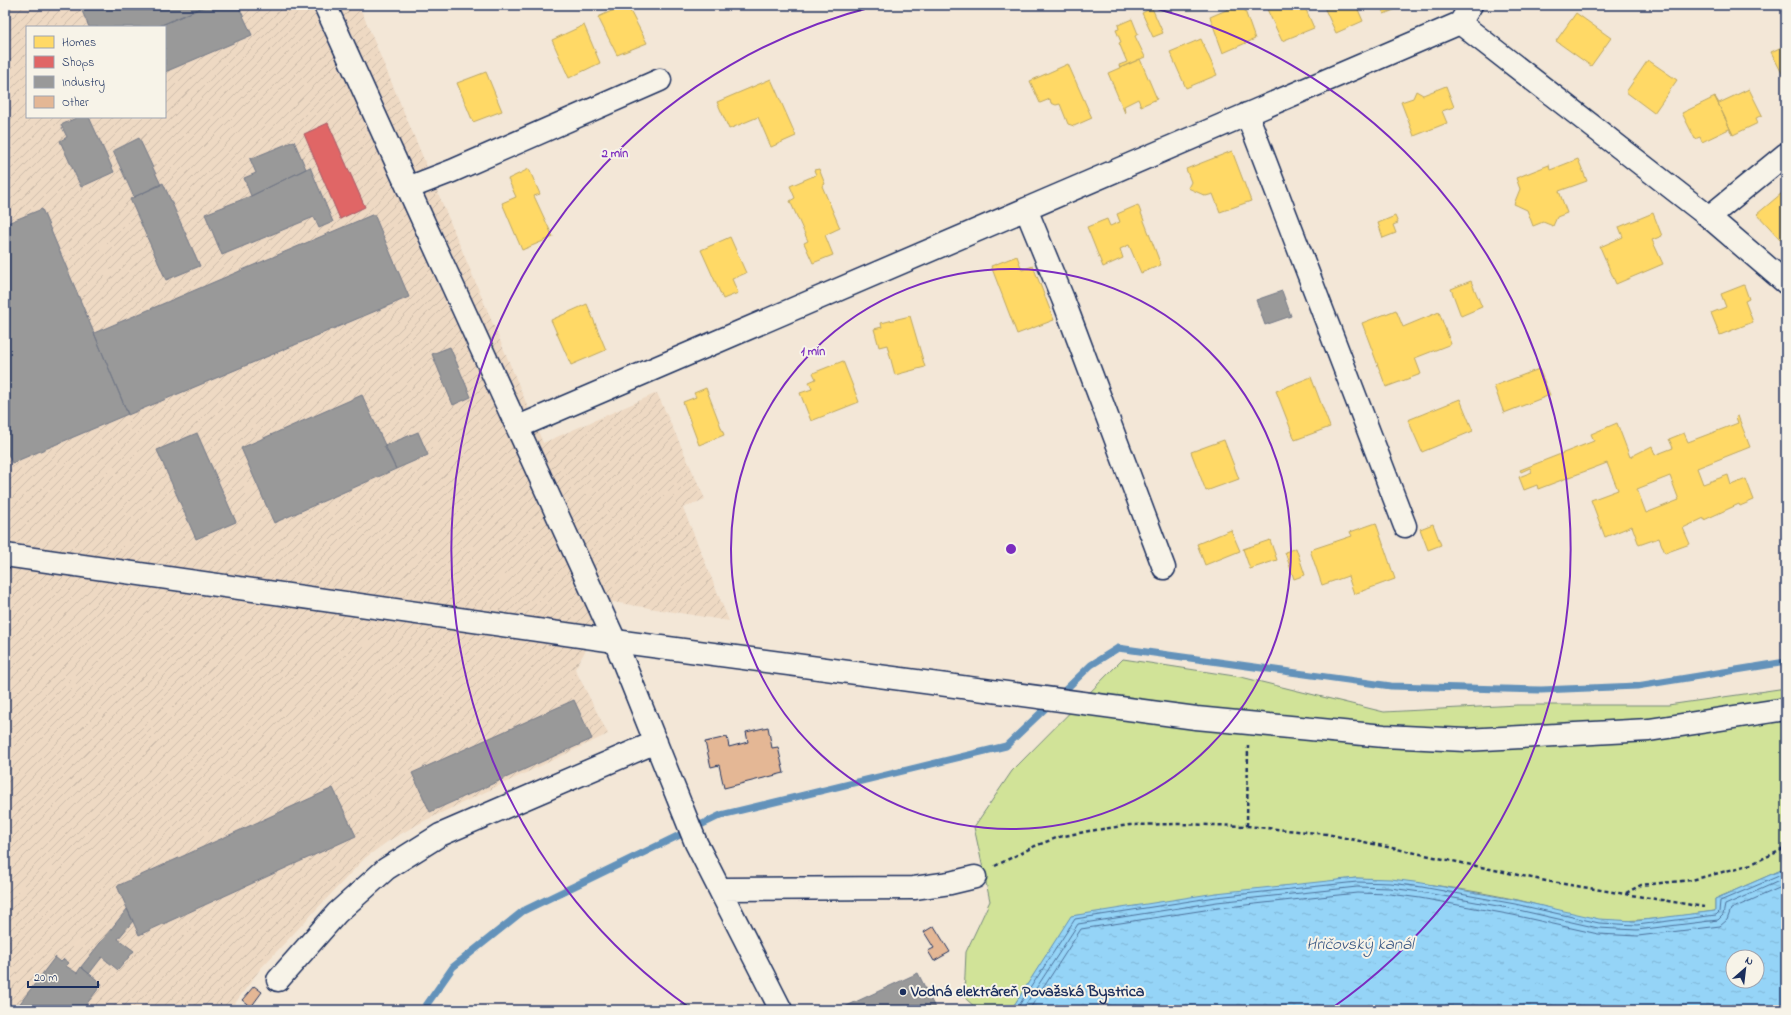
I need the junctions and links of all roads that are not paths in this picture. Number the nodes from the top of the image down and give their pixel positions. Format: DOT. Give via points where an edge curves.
graph roads {
  1 [pos="325,5"];
  2 [pos="1465,14"];
  3 [pos="660,80"];
  4 [pos="1247,114"];
  5 [pos="1786,154"];
  6 [pos="408,188"];
  7 [pos="1026,209"];
  8 [pos="1709,217"];
  9 [pos="1786,283"];
  10 [pos="518,427"];
  11 [pos="1405,526"];
  12 [pos="5,555"];
  13 [pos="1164,568"];
  14 [pos="615,641"];
  15 [pos="1786,709"];
  16 [pos="656,742"];
  17 [pos="975,877"];
  18 [pos="720,889"];
  19 [pos="278,980"];
  20 [pos="781,1010"];
  1 -- 6 [label="main road"];
  2 -- 4 [label="main road"];
  2 -- 8 [label="main road"];
  3 -- 6 [label="main road"];
  4 -- 7 [label="main road"];
  4 -- 11 [label="main road"];
  5 -- 8 [label="main road"];
  6 -- 10 [label="main road"];
  7 -- 10 [label="main road"];
  7 -- 13 [label="main road" via="1063,298"];
  8 -- 9 [label="main road"];
  10 -- 14 [label="main road"];
  12 -- 14 [label="main road"];
  14 -- 15 [label="main road" via="1248,724 1384,736 1465,740 1649,730"];
  14 -- 16 [label="main road"];
  16 -- 18 [label="main road" via="696,843"];
  16 -- 19 [label="main road" via="440,835 386,869 337,913"];
  17 -- 18 [label="main road" via="914,888"];
  18 -- 20 [label="main road"];
}
